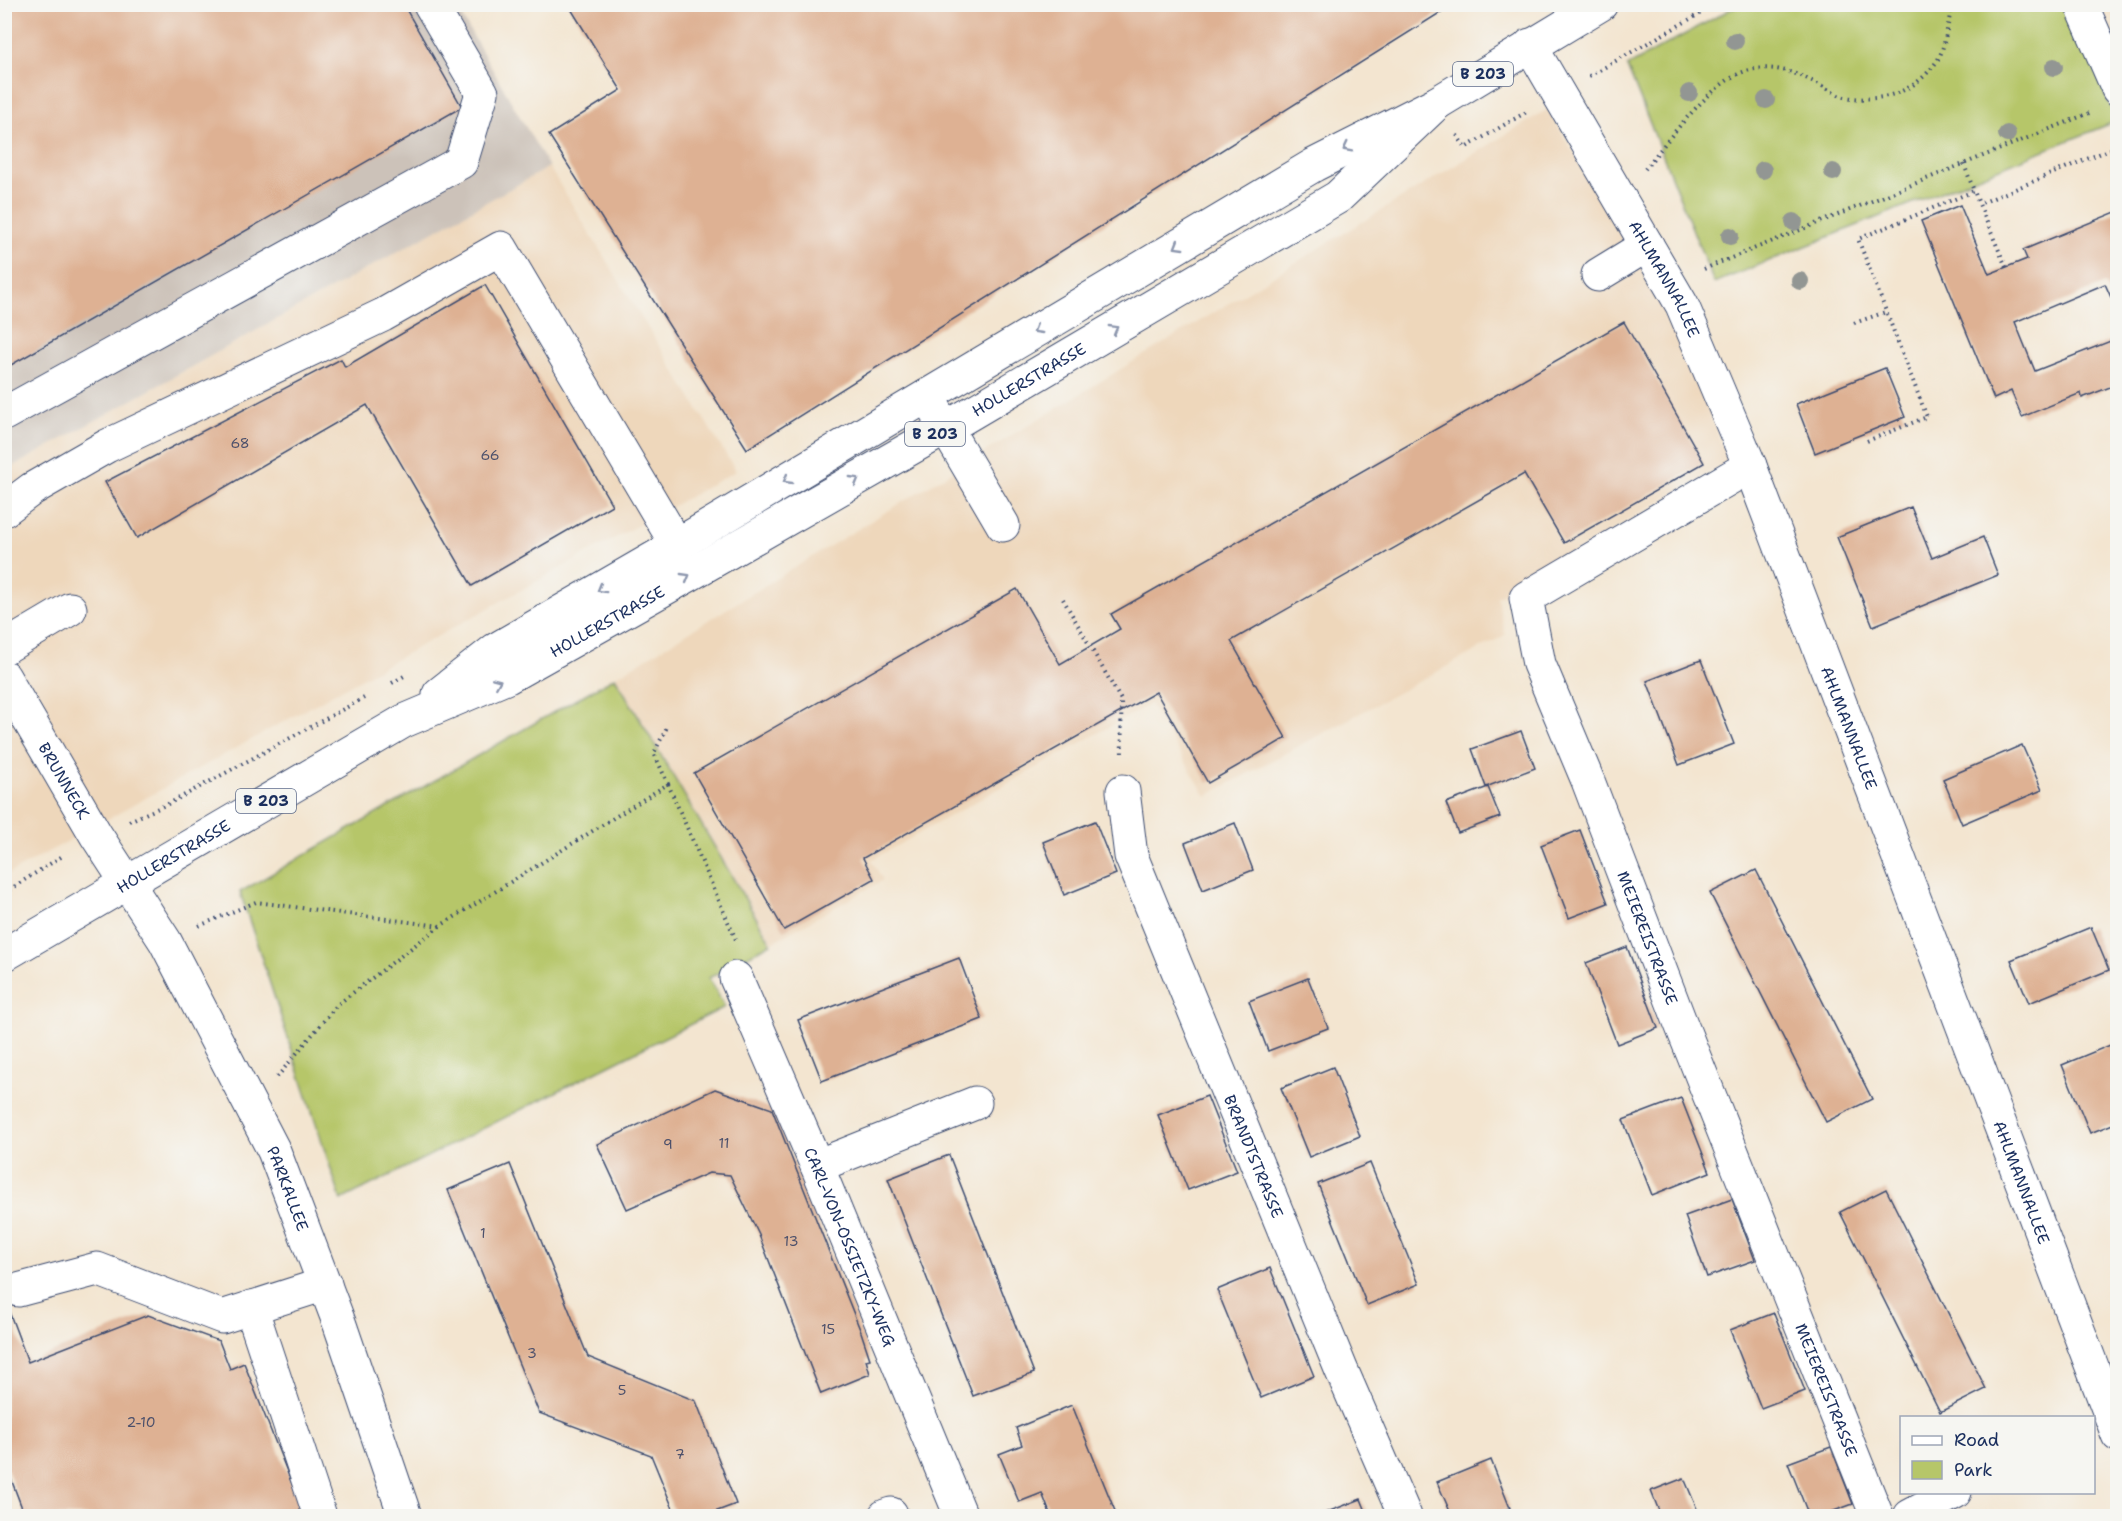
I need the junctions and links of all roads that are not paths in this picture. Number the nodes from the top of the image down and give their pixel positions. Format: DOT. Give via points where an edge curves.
graph roads {
  1 [pos="430,4"];
  2 [pos="1601,4"];
  3 [pos="2081,4"];
  4 [pos="1530,45"];
  5 [pos="2107,100"];
  6 [pos="1437,103"];
  7 [pos="1647,246"];
  8 [pos="1599,275"];
  9 [pos="927,396"];
  10 [pos="4,414"];
  11 [pos="946,428"];
  12 [pos="1750,466"];
  13 [pos="4,510"];
  14 [pos="1003,525"];
  15 [pos="677,545"];
  16 [pos="70,609"];
  17 [pos="4,648"];
  18 [pos="4,677"];
  19 [pos="404,721"];
  20 [pos="1123,791"];
  21 [pos="127,882"];
  22 [pos="4,955"];
  23 [pos="736,978"];
  24 [pos="975,1103"];
  25 [pos="818,1166"];
  26 [pos="325,1284"];
  27 [pos="18,1290"];
  28 [pos="251,1307"];
  29 [pos="2109,1417"];
  30 [pos="1951,1494"];
  31 [pos="320,1516"];
  32 [pos="401,1516"];
  33 [pos="961,1516"];
  34 [pos="1405,1516"];
  35 [pos="1877,1516"];
  36 [pos="1910,1516"];
  1 -- 10 [label="street" via="482,93 461,162"];
  2 -- 4 [label="street, HOLLERSTRASSE / B 203"];
  3 -- 5 [label="street"];
  4 -- 6 [label="street, HOLLERSTRASSE / B 203"];
  4 -- 7 [label="street, AHLMANNALLEE"];
  6 -- 9 [label="street, HOLLERSTRASSE / B 203, one-way" via="1314,165"];
  11 -- 6 [label="street, HOLLERSTRASSE / B 203, one-way" via="1338,197"];
  7 -- 8 [label="street"];
  7 -- 12 [label="street, AHLMANNALLEE" via="1682,305"];
  9 -- 11 [label="street"];
  9 -- 15 [label="street, HOLLERSTRASSE / B 203, one-way"];
  11 -- 14 [label="street"];
  19 -- 11 [label="street, HOLLERSTRASSE / B 203, one-way" via="508,677"];
  12 -- 29 [label="street, AHLMANNALLEE"];
  12 -- 35 [label="street, MEIEREISTRASSE" via="1526,598 1539,664"];
  13 -- 15 [label="street" via="32,489 107,446 383,315 501,248"];
  15 -- 19 [label="street, HOLLERSTRASSE / B 203, one-way" via="495,650"];
  16 -- 17 [label="street"];
  18 -- 21 [label="street, BRUNNECK"];
  19 -- 21 [label="street, HOLLERSTRASSE / B 203"];
  20 -- 34 [label="street, BRANDTSTRASSE" via="1131,856"];
  21 -- 22 [label="street, HOLLERSTRASSE / B 203"];
  21 -- 26 [label="street, PARKALLEE" via="165,941 274,1151"];
  23 -- 25 [label="street, CARL-VON-OSSIETZKY-WEG"];
  24 -- 25 [label="street"];
  25 -- 33 [label="street, CARL-VON-OSSIETZKY-WEG"];
  26 -- 28 [label="street"];
  26 -- 32 [label="street, PARKALLEE"];
  27 -- 28 [label="street" via="97,1269 222,1317"];
  28 -- 31 [label="street"];
  30 -- 36 [label="street"];
}
